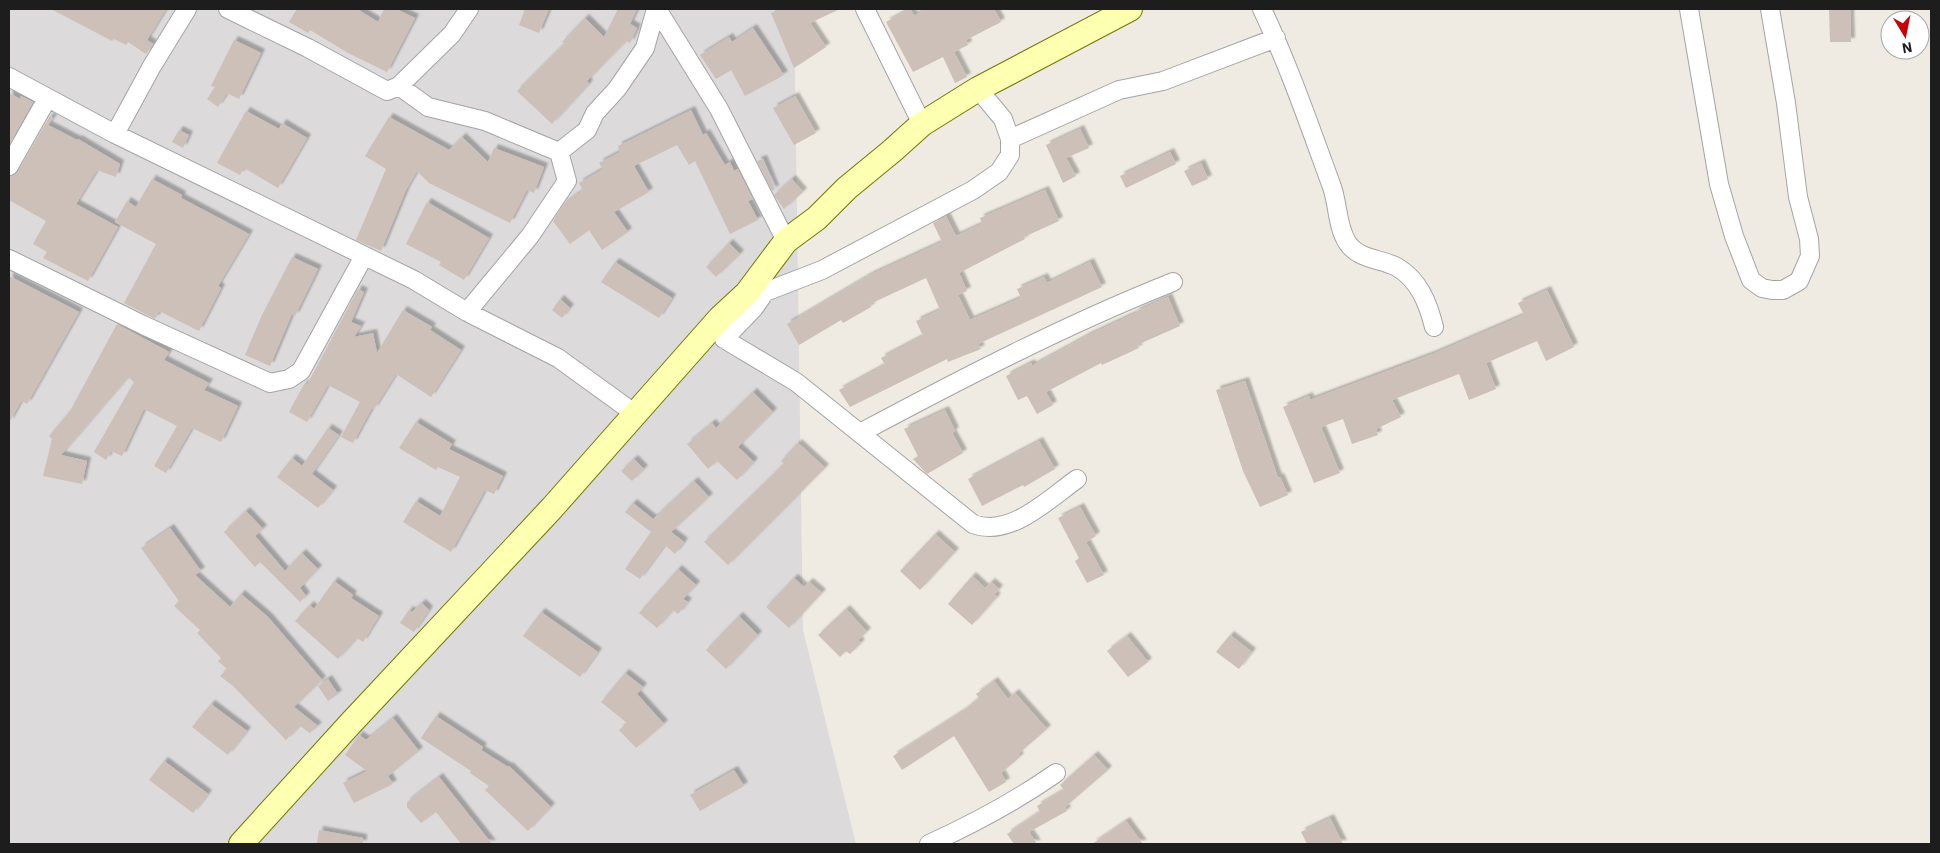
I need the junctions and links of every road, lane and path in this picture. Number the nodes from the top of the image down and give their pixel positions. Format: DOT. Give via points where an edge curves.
graph roads {
  1 [pos="188,9"];
  2 [pos="228,9"];
  3 [pos="469,9"];
  4 [pos="657,9"];
  5 [pos="865,9"];
  6 [pos="1130,9"];
  7 [pos="1262,9"];
  8 [pos="1690,9"];
  9 [pos="1770,9"];
  10 [pos="1276,38"];
  11 [pos="9,76"];
  12 [pos="400,86"];
  13 [pos="978,89"];
  14 [pos="47,99"];
  15 [pos="922,124"];
  16 [pos="115,134"];
  17 [pos="1010,139"];
  18 [pos="559,152"];
  19 [pos="9,166"];
  20 [pos="786,241"];
  21 [pos="364,256"];
  22 [pos="9,259"];
  23 [pos="1174,282"];
  24 [pos="467,312"];
  25 [pos="1434,327"];
  26 [pos="722,328"];
  27 [pos="634,413"];
  28 [pos="860,433"];
  29 [pos="1077,479"];
  30 [pos="1056,773"];
  31 [pos="242,844"];
  32 [pos="929,844"];
  1 -- 16 [label="street"];
  2 -- 12 [label="street" via="387,91"];
  3 -- 12 [label="street" via="452,34"];
  4 -- 18 [label="street" via="645,48 617,89 595,114 587,130"];
  4 -- 20 [label="street" via="719,109"];
  5 -- 15 [label="street"];
  6 -- 13 [label="street"];
  7 -- 10 [label="street"];
  8 -- 9 [label="street" via="1726,210 1751,280 1762,288 1783,290 1799,281 1810,256"];
  10 -- 17 [label="street" via="1163,81 1118,90"];
  10 -- 25 [label="street" via="1334,192 1347,242 1357,253 1396,267 1417,284"];
  11 -- 14 [label="street"];
  12 -- 18 [label="street" via="428,107 485,121"];
  13 -- 15 [label="street"];
  13 -- 17 [label="street" via="1003,119"];
  14 -- 16 [label="street"];
  14 -- 19 [label="street"];
  15 -- 20 [label="street"];
  16 -- 21 [label="street"];
  17 -- 26 [label="street" via="1010,155 999,172 973,190 822,270 769,290"];
  18 -- 24 [label="street" via="567,181 530,236"];
  20 -- 26 [label="street"];
  21 -- 22 [label="street" via="301,371 289,379 270,383"];
  21 -- 24 [label="street" via="414,280"];
  23 -- 28 [label="street" via="996,360"];
  24 -- 27 [label="street" via="558,358"];
  26 -- 27 [label="street"];
  26 -- 28 [label="street"];
  27 -- 31 [label="street" via="552,508"];
  28 -- 29 [label="street" via="973,524 984,528 1023,518"];
  30 -- 32 [label="street" via="967,827"];
}
